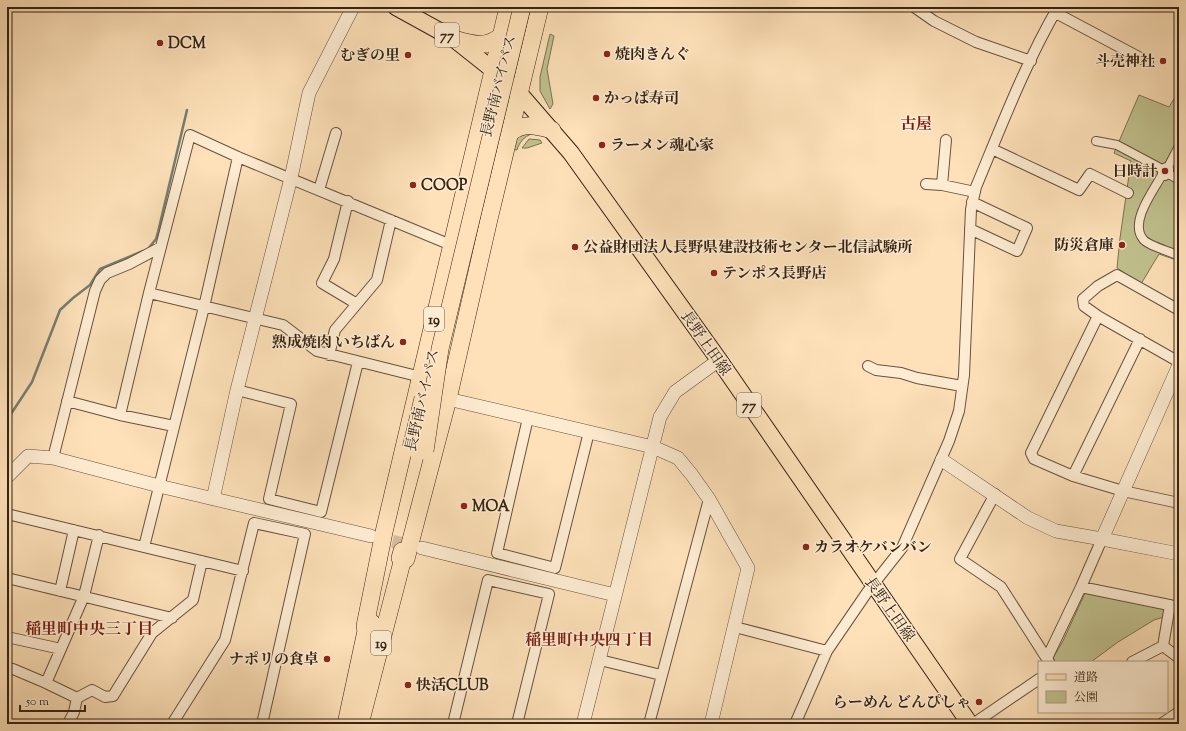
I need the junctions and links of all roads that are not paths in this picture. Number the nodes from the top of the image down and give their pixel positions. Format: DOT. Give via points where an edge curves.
graph roads {
  1 [pos="353,7"];
  2 [pos="396,7"];
  3 [pos="508,7"];
  4 [pos="517,7"];
  5 [pos="522,7"];
  6 [pos="540,7"];
  7 [pos="914,7"];
  8 [pos="1056,10"];
  9 [pos="501,36"];
  10 [pos="454,39"];
  11 [pos="1031,61"];
  12 [pos="1148,62"];
  13 [pos="493,70"];
  14 [pos="518,93"];
  15 [pos="552,130"];
  16 [pos="336,133"];
  17 [pos="510,133"];
  18 [pos="946,140"];
  19 [pos="1096,141"];
  20 [pos="1179,146"];
  21 [pos="992,149"];
  22 [pos="238,157"];
  23 [pos="1165,171"];
  24 [pos="291,178"];
  25 [pos="1179,180"];
  26 [pos="926,184"];
  27 [pos="942,185"];
  28 [pos="319,190"];
  29 [pos="975,192"];
  30 [pos="1128,193"];
  31 [pos="348,201"];
  32 [pos="972,202"];
  33 [pos="391,220"];
  34 [pos="970,229"];
  35 [pos="451,245"];
  36 [pos="161,247"];
  37 [pos="1179,256"];
  38 [pos="149,293"];
  39 [pos="358,304"];
  40 [pos="204,306"];
  41 [pos="1179,310"];
  42 [pos="1098,316"];
  43 [pos="256,319"];
  44 [pos="1140,339"];
  45 [pos="329,355"];
  46 [pos="719,360"];
  47 [pos="358,362"];
  48 [pos="1179,362"];
  49 [pos="868,366"];
  50 [pos="1179,366"];
  51 [pos="421,377"];
  52 [pos="962,386"];
  53 [pos="238,390"];
  54 [pos="448,398"];
  55 [pos="67,401"];
  56 [pos="120,415"];
  57 [pos="528,418"];
  58 [pos="174,426"];
  59 [pos="589,432"];
  60 [pos="653,447"];
  61 [pos="418,450"];
  62 [pos="53,458"];
  63 [pos="942,460"];
  64 [pos="1073,476"];
  65 [pos="7,477"];
  66 [pos="159,486"];
  67 [pos="1123,491"];
  68 [pos="994,494"];
  69 [pos="213,498"];
  70 [pos="709,499"];
  71 [pos="1179,503"];
  72 [pos="7,514"];
  73 [pos="74,530"];
  74 [pos="99,535"];
  75 [pos="371,536"];
  76 [pos="1102,539"];
  77 [pos="144,547"];
  78 [pos="422,548"];
  79 [pos="1179,554"];
  80 [pos="202,561"];
  81 [pos="402,562"];
  82 [pos="243,571"];
  83 [pos="7,578"];
  84 [pos="874,585"];
  85 [pos="1081,586"];
  86 [pos="60,591"];
  87 [pos="615,595"];
  88 [pos="84,596"];
  89 [pos="1174,606"];
  90 [pos="172,618"];
  91 [pos="735,627"];
  92 [pos="366,631"];
  93 [pos="7,637"];
  94 [pos="1163,646"];
  95 [pos="61,649"];
  96 [pos="827,651"];
  97 [pos="1179,658"];
  98 [pos="600,660"];
  99 [pos="1048,660"];
  100 [pos="1134,661"];
  101 [pos="7,669"];
  102 [pos="661,675"];
  103 [pos="1038,680"];
  104 [pos="46,683"];
  105 [pos="77,698"];
  106 [pos="1179,712"];
  107 [pos="68,724"];
  108 [pos="172,724"];
  109 [pos="262,724"];
  110 [pos="346,724"];
  111 [pos="360,724"];
  112 [pos="453,724"];
  113 [pos="517,724"];
  114 [pos="583,724"];
  115 [pos="649,724"];
  116 [pos="711,724"];
  117 [pos="795,724"];
  118 [pos="971,724"];
  119 [pos="1161,724"];
  1 -- 24 [label="street" via="309,93"];
  2 -- 10 [label="main road, 長野上田線 / 77"];
  3 -- 9 [label="highway, 19"];
  4 -- 61 [label="highway, 長野南バイパス / 19, bridge"];
  5 -- 61 [label="highway, 長野南バイパス / 19, bridge"];
  6 -- 14 [label="highway, 19"];
  7 -- 11 [label="street" via="934,21 976,42"];
  8 -- 11 [label="street"];
  8 -- 12 [label="street"];
  9 -- 10 [label="highway" via="483,45"];
  9 -- 13 [label="highway, 19"];
  10 -- 13 [label="main road, 長野上田線 / 77"];
  11 -- 21 [label="street"];
  13 -- 14 [label="main road, 長野上田線 / 77"];
  13 -- 35 [label="highway, 19"];
  14 -- 15 [label="main road, 長野上田線 / 77"];
  14 -- 17 [label="highway, 19"];
  15 -- 17 [label="highway" via="526,125"];
  15 -- 46 [label="main road, 長野上田線 / 77"];
  16 -- 28 [label="street"];
  17 -- 54 [label="highway, 19"];
  18 -- 27 [label="street"];
  19 -- 23 [label="street" via="1117,144"];
  20 -- 23 [label="street"];
  21 -- 29 [label="street"];
  21 -- 30 [label="street" via="1079,190 1090,174"];
  22 -- 24 [label="street"];
  22 -- 36 [label="street" via="190,135"];
  22 -- 40 [label="street"];
  23 -- 25 [label="street"];
  23 -- 37 [label="street" via="1144,206 1138,229 1143,239 1149,243"];
  24 -- 28 [label="street"];
  24 -- 43 [label="street"];
  26 -- 27 [label="street"];
  27 -- 29 [label="street"];
  28 -- 31 [label="street"];
  29 -- 32 [label="street"];
  31 -- 33 [label="street"];
  31 -- 39 [label="street" via="334,259 322,283"];
  32 -- 34 [label="street"];
  32 -- 34 [label="street" via="1027,228 1016,250"];
  33 -- 35 [label="street"];
  33 -- 39 [label="street" via="377,280"];
  34 -- 52 [label="street"];
  35 -- 51 [label="highway, 19"];
  36 -- 38 [label="street"];
  36 -- 55 [label="street" via="107,273 100,280"];
  38 -- 40 [label="street"];
  38 -- 56 [label="street"];
  39 -- 45 [label="street" via="335,330"];
  40 -- 43 [label="street"];
  40 -- 58 [label="street"];
  41 -- 42 [label="street" via="1118,275 1098,286 1083,299 1084,306"];
  42 -- 44 [label="street"];
  42 -- 64 [label="street" via="1031,453 1034,459"];
  43 -- 45 [label="street" via="283,325 317,351"];
  43 -- 53 [label="street"];
  44 -- 48 [label="street"];
  44 -- 64 [label="street"];
  45 -- 47 [label="street"];
  46 -- 60 [label="street" via="675,392 660,417"];
  46 -- 84 [label="main road, 長野上田線 / 77"];
  47 -- 51 [label="street"];
  47 -- 53 [label="street" via="321,512 269,499 291,404"];
  49 -- 52 [label="street" via="876,370"];
  50 -- 67 [label="street"];
  51 -- 92 [label="highway, 19" via="384,532"];
  52 -- 63 [label="street" via="959,411"];
  53 -- 69 [label="street"];
  54 -- 57 [label="street"];
  54 -- 81 [label="highway, 19" via="406,559"];
  55 -- 56 [label="street"];
  55 -- 62 [label="street"];
  56 -- 58 [label="street"];
  57 -- 59 [label="street"];
  57 -- 59 [label="street" via="497,553 555,568"];
  58 -- 66 [label="street"];
  59 -- 60 [label="street"];
  60 -- 70 [label="street" via="678,458"];
  60 -- 87 [label="street"];
  61 -- 81 [label="highway, 長野南バイパス / 19" via="400,558"];
  61 -- 92 [label="highway, 長野南バイパス / 19" via="370,627"];
  62 -- 65 [label="street" via="28,456"];
  62 -- 66 [label="street"];
  63 -- 68 [label="street"];
  63 -- 84 [label="street" via="902,548"];
  64 -- 67 [label="street"];
  66 -- 69 [label="street"];
  66 -- 77 [label="street"];
  67 -- 71 [label="street"];
  67 -- 76 [label="street"];
  68 -- 76 [label="street" via="1028,518 1056,531"];
  68 -- 99 [label="street" via="960,559 1001,587"];
  69 -- 75 [label="street"];
  70 -- 91 [label="street" via="748,568"];
  70 -- 102 [label="street"];
  72 -- 73 [label="street"];
  73 -- 74 [label="street"];
  73 -- 86 [label="street"];
  74 -- 77 [label="street"];
  74 -- 88 [label="street"];
  76 -- 79 [label="street"];
  76 -- 85 [label="street"];
  77 -- 80 [label="street"];
  78 -- 87 [label="street"];
  80 -- 82 [label="street"];
  80 -- 90 [label="street" via="193,600"];
  81 -- 111 [label="highway, 長野南バイパス / 19"];
  82 -- 108 [label="street" via="225,640"];
  82 -- 109 [label="street" via="254,523 305,534"];
  83 -- 86 [label="street"];
  84 -- 96 [label="street"];
  84 -- 118 [label="main road, 長野上田線 / 77"];
  85 -- 89 [label="street"];
  85 -- 99 [label="street"];
  86 -- 88 [label="street"];
  87 -- 98 [label="street"];
  88 -- 90 [label="street"];
  88 -- 95 [label="street"];
  89 -- 94 [label="street"];
  90 -- 105 [label="street" via="152,633 113,696 105,697 92,690"];
  91 -- 96 [label="street"];
  91 -- 116 [label="street"];
  92 -- 110 [label="highway, 長野南バイパス / 19"];
  93 -- 95 [label="street"];
  94 -- 97 [label="street"];
  94 -- 100 [label="street"];
  95 -- 104 [label="street"];
  96 -- 117 [label="street"];
  98 -- 102 [label="street"];
  98 -- 114 [label="street"];
  101 -- 104 [label="street"];
  102 -- 115 [label="street"];
  103 -- 118 [label="street"];
  104 -- 105 [label="street"];
  105 -- 107 [label="street"];
  106 -- 119 [label="street"];
  112 -- 113 [label="street" via="488,580 549,594"];
}
